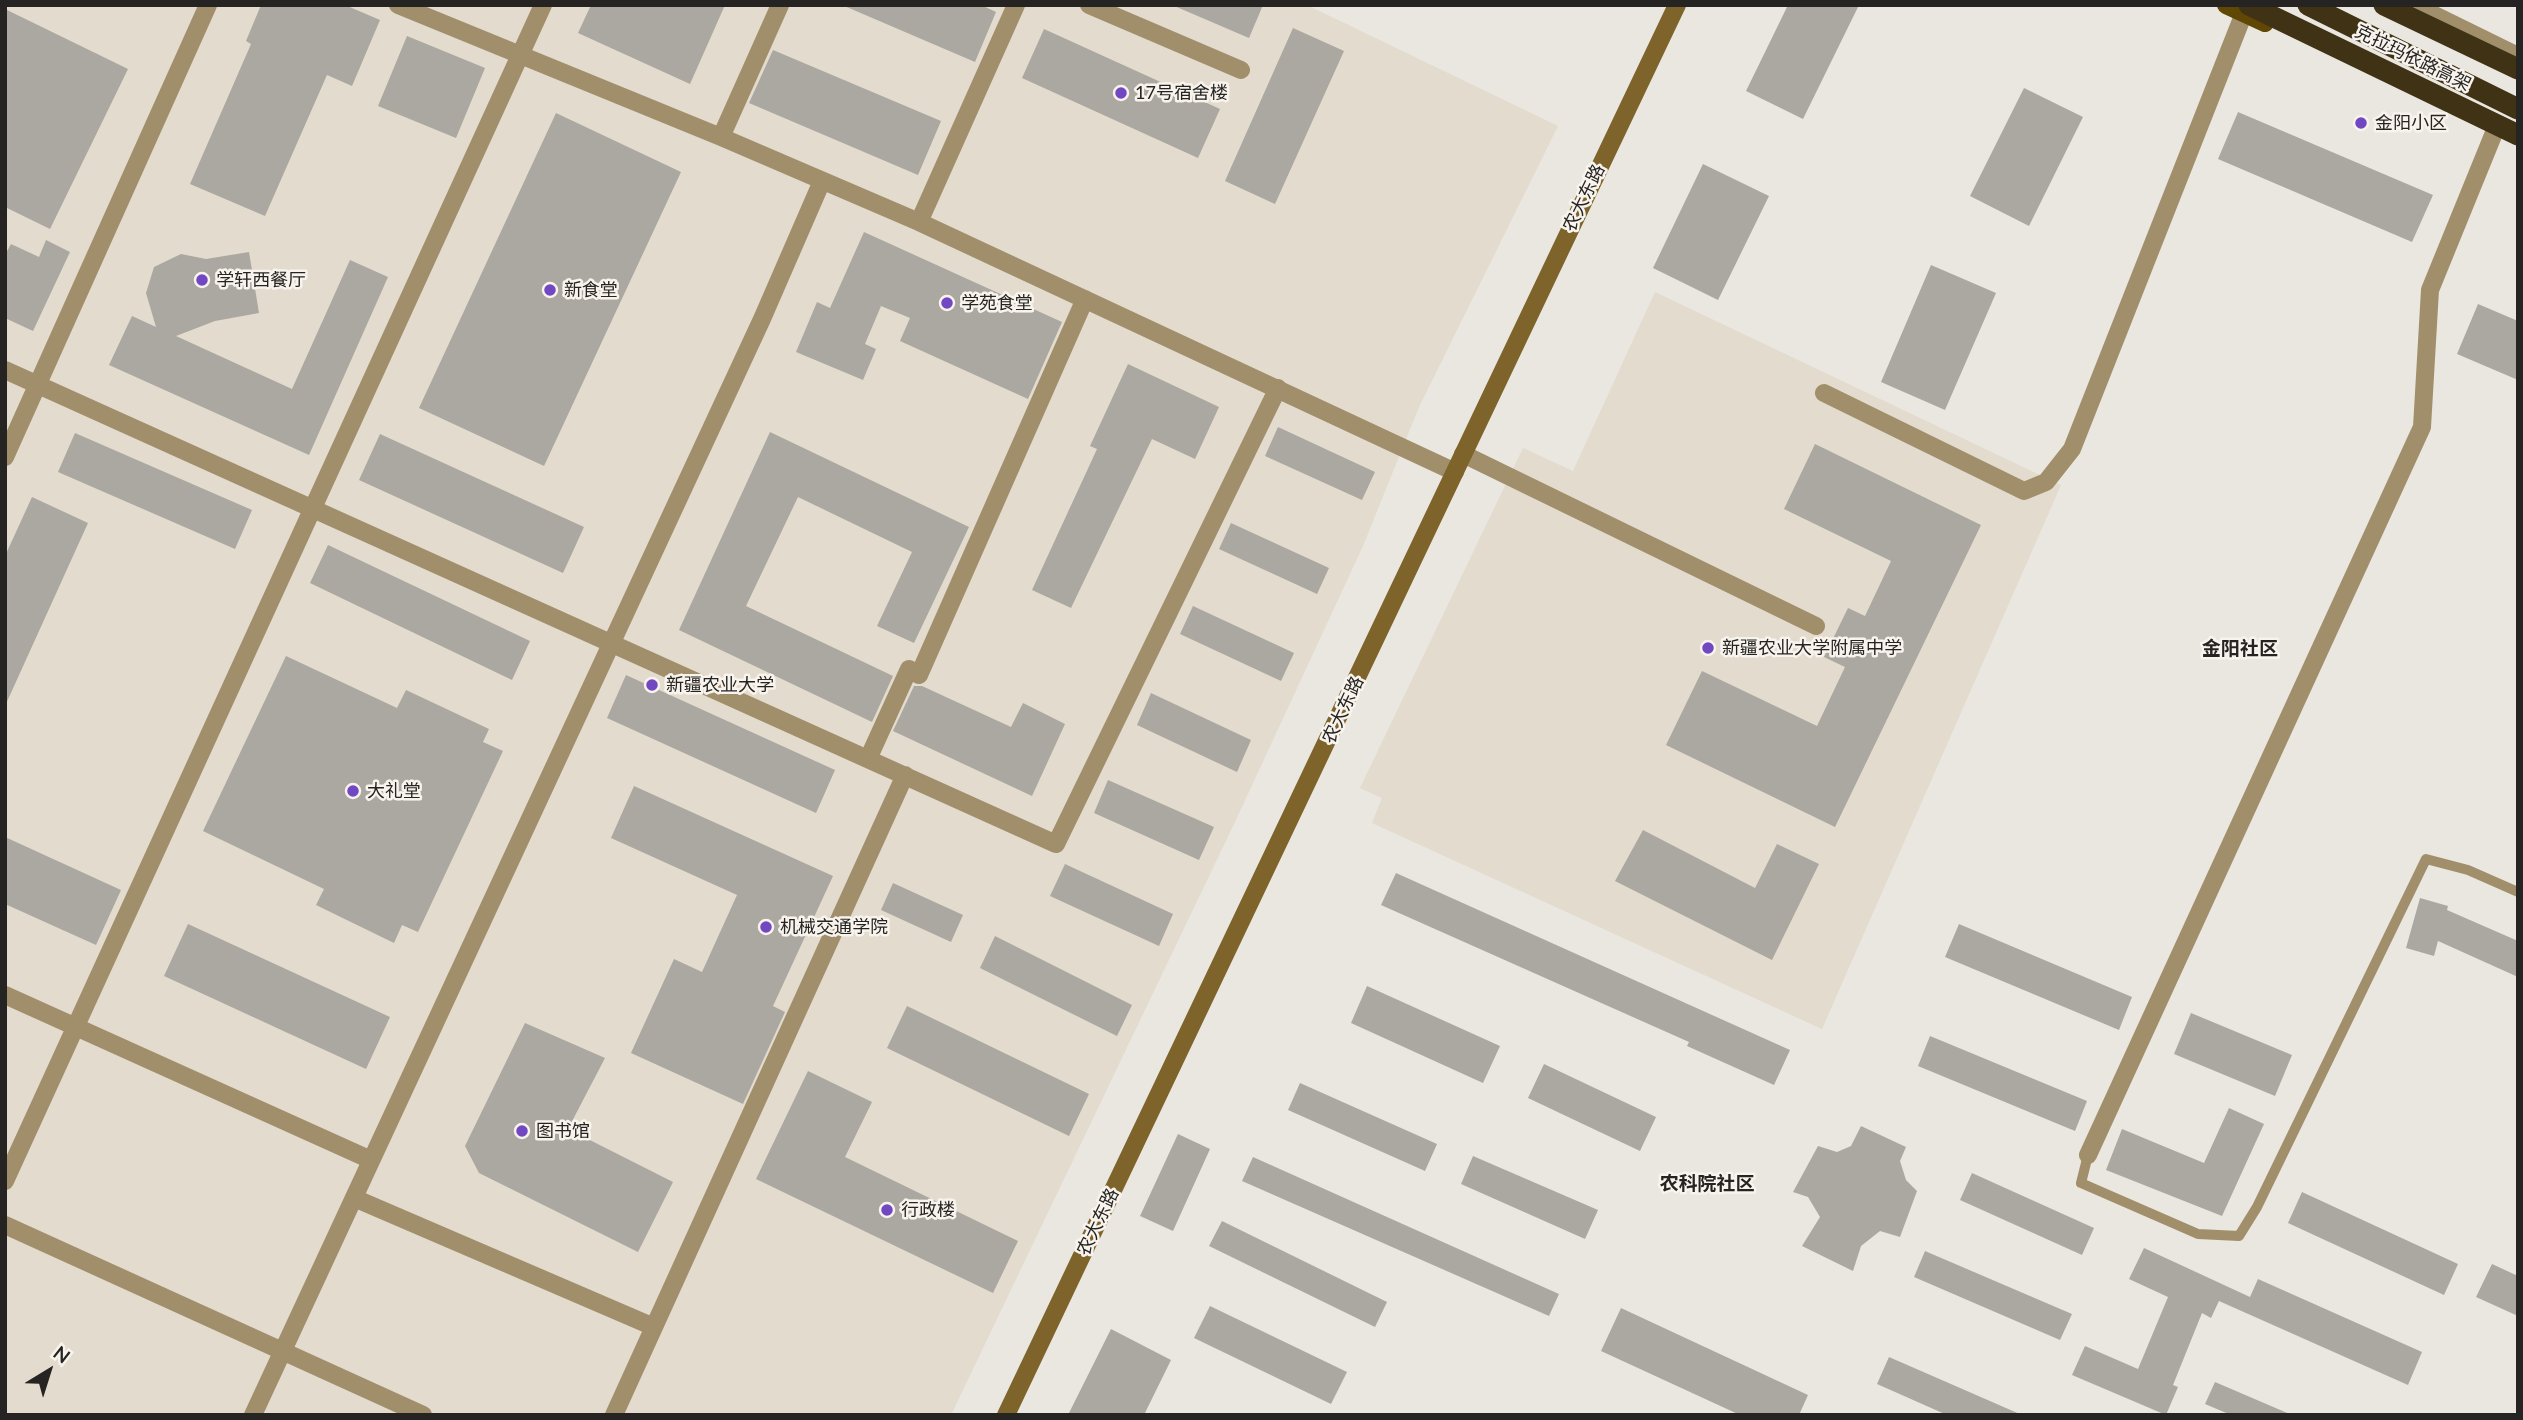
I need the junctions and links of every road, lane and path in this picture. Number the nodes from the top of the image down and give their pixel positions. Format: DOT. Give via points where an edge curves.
graph roads {
  1 [pos="208,5"];
  2 [pos="398,5"];
  3 [pos="543,5"];
  4 [pos="780,5"];
  5 [pos="1016,5"];
  6 [pos="1089,5"];
  7 [pos="1677,5"];
  8 [pos="2227,5"];
  9 [pos="2307,5"];
  10 [pos="2384,5"];
  11 [pos="2414,5"];
  12 [pos="2246,9"];
  13 [pos="521,55"];
  14 [pos="2518,56"];
  15 [pos="2518,69"];
  16 [pos="1241,70"];
  17 [pos="2518,107"];
  18 [pos="2496,128"];
  19 [pos="721,137"];
  20 [pos="2518,137"];
  21 [pos="822,181"];
  22 [pos="919,222"];
  23 [pos="1085,299"];
  24 [pos="5,370"];
  25 [pos="38,386"];
  26 [pos="1278,388"];
  27 [pos="1824,393"];
  28 [pos="1463,454"];
  29 [pos="5,457"];
  30 [pos="1455,472"];
  31 [pos="312,510"];
  32 [pos="1816,626"];
  33 [pos="609,644"];
  34 [pos="868,759"];
  35 [pos="905,775"];
  36 [pos="2518,892"];
  37 [pos="5,995"];
  38 [pos="76,1027"];
  39 [pos="2088,1155"];
  40 [pos="371,1160"];
  41 [pos="5,1181"];
  42 [pos="354,1198"];
  43 [pos="5,1225"];
  44 [pos="654,1327"];
  45 [pos="283,1351"];
  46 [pos="253,1415"];
  47 [pos="423,1415"];
  48 [pos="614,1415"];
  49 [pos="1006,1415"];
  1 -- 25 [label="street"];
  2 -- 13 [label="street"];
  3 -- 13 [label="street"];
  4 -- 19 [label="street"];
  5 -- 22 [label="street"];
  6 -- 16 [label="street"];
  7 -- 28 [label="main road, 农大东路"];
  8 -- 12 [label="main road"];
  9 -- 17 [label="highway, 克拉玛依路高架, bridge"];
  10 -- 15 [label="highway"];
  11 -- 14 [label="street"];
  12 -- 18 [label="main road"];
  12 -- 20 [label="highway, 克拉玛依路高架"];
  12 -- 27 [label="street" via="2072,449 2046,482 2024,491"];
  13 -- 19 [label="street"];
  13 -- 31 [label="street"];
  18 -- 20 [label="main road"];
  18 -- 39 [label="street" via="2430,290 2422,427"];
  19 -- 21 [label="street"];
  21 -- 22 [label="street"];
  21 -- 33 [label="street"];
  22 -- 23 [label="street"];
  23 -- 26 [label="street"];
  23 -- 34 [label="street" via="919,675 909,670"];
  24 -- 25 [label="street"];
  25 -- 29 [label="street"];
  25 -- 31 [label="street"];
  26 -- 30 [label="street"];
  26 -- 35 [label="street" via="1056,844"];
  28 -- 30 [label="main road, 农大东路"];
  28 -- 32 [label="street"];
  30 -- 49 [label="main road, 农大东路"];
  31 -- 33 [label="street"];
  31 -- 38 [label="street"];
  33 -- 34 [label="street"];
  33 -- 40 [label="street"];
  34 -- 35 [label="street"];
  35 -- 44 [label="street"];
  36 -- 39 [label="lane" via="2468,870 2426,859 2239,1236 2198,1234 2081,1183"];
  37 -- 38 [label="street"];
  38 -- 40 [label="street"];
  38 -- 41 [label="street"];
  40 -- 42 [label="street"];
  42 -- 44 [label="street"];
  42 -- 45 [label="street"];
  43 -- 45 [label="street"];
  44 -- 48 [label="street"];
  45 -- 46 [label="street"];
  45 -- 47 [label="street"];
}
